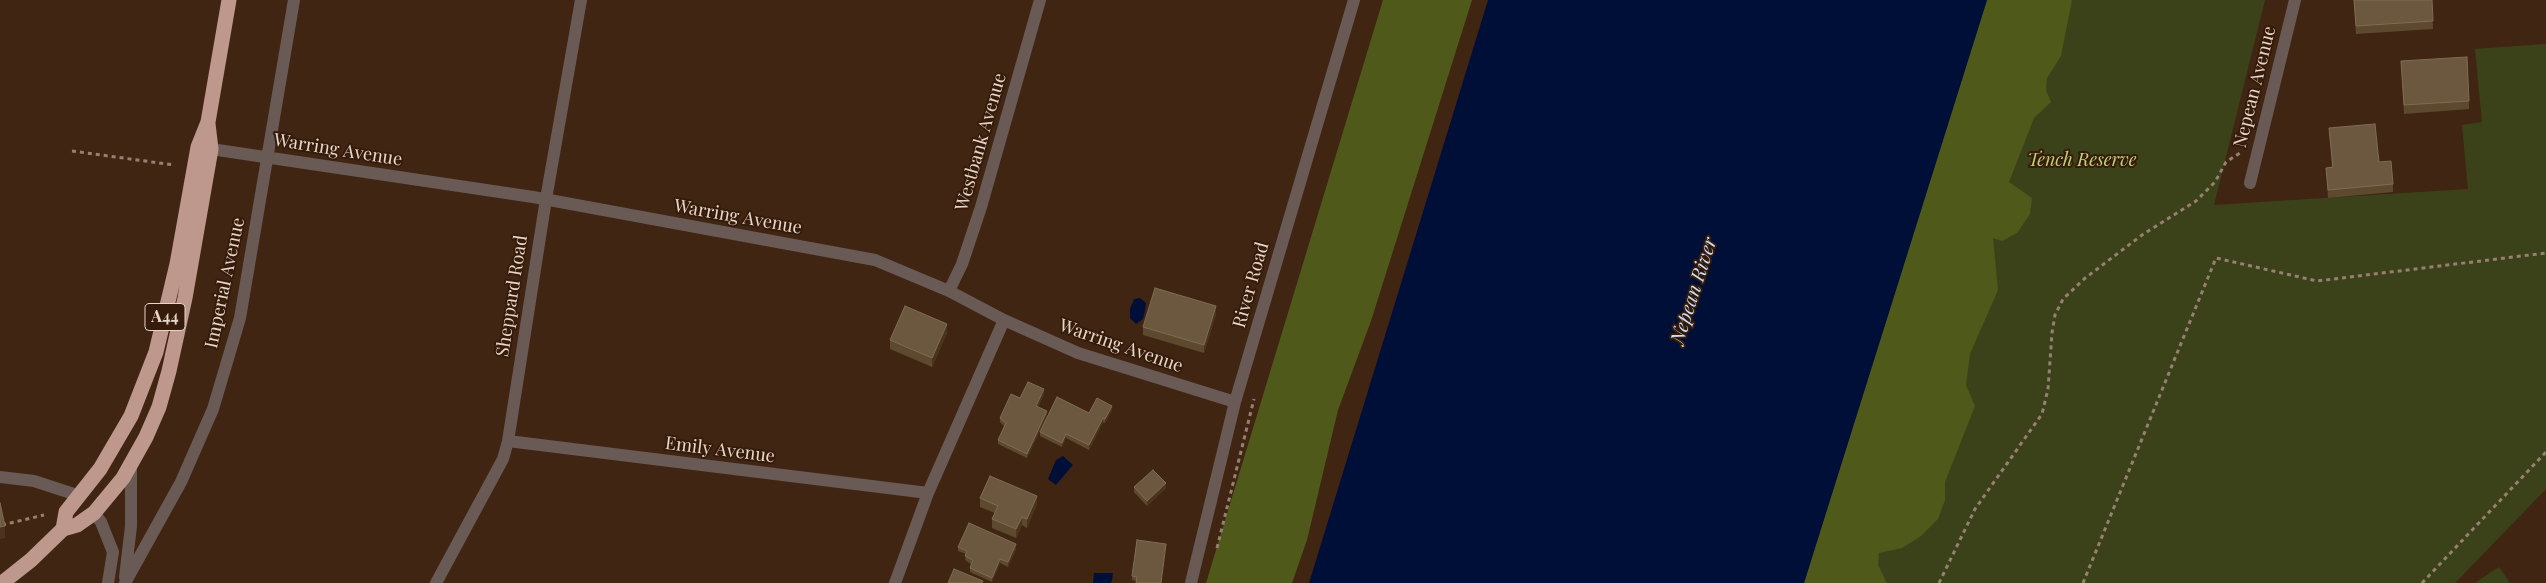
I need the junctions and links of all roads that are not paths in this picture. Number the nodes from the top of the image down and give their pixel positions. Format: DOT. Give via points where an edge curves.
graph roads {
  1 [pos="229,0"];
  2 [pos="294,0"];
  3 [pos="580,0"];
  4 [pos="1040,0"];
  5 [pos="1354,0"];
  6 [pos="2295,0"];
  7 [pos="208,122"];
  8 [pos="211,149"];
  9 [pos="267,156"];
  10 [pos="2250,183"];
  11 [pos="546,199"];
  12 [pos="950,291"];
  13 [pos="1004,320"];
  14 [pos="1235,402"];
  15 [pos="508,442"];
  16 [pos="131,465"];
  17 [pos="0,477"];
  18 [pos="928,493"];
  19 [pos="80,496"];
  20 [pos="94,514"];
  21 [pos="63,529"];
  22 [pos="2,583"];
  23 [pos="108,583"];
  24 [pos="124,583"];
  25 [pos="436,583"];
  26 [pos="895,583"];
  27 [pos="1191,583"];
  1 -- 7 [label="highway, A44"];
  2 -- 9 [label="street, Imperial Avenue"];
  3 -- 11 [label="street, Sheppard Road"];
  4 -- 12 [label="street, Westbank Avenue" via="981,207"];
  5 -- 14 [label="street, River Road"];
  6 -- 10 [label="street, Nepean Avenue"];
  7 -- 8 [label="highway, A44"];
  7 -- 19 [label="highway, A44" via="198,147 168,306 145,383 131,416"];
  8 -- 9 [label="street, Warring Avenue"];
  8 -- 16 [label="highway, A44" via="169,372 153,422"];
  9 -- 11 [label="street, Warring Avenue"];
  9 -- 24 [label="street, Imperial Avenue" via="240,318 213,409 181,482"];
  11 -- 12 [label="street, Warring Avenue" via="874,260"];
  11 -- 15 [label="street, Sheppard Road"];
  12 -- 13 [label="street, Warring Avenue"];
  13 -- 14 [label="street, Warring Avenue" via="1090,358"];
  13 -- 18 [label="street"];
  14 -- 27 [label="street, River Road"];
  15 -- 18 [label="street, Emily Avenue"];
  15 -- 25 [label="street, Sheppard Road" via="503,459"];
  16 -- 20 [label="highway, A44"];
  16 -- 24 [label="street" via="131,526"];
  17 -- 19 [label="street" via="34,480"];
  18 -- 26 [label="street"];
  19 -- 20 [label="highway"];
  19 -- 21 [label="highway, A44" via="66,512"];
  20 -- 21 [label="highway, A44"];
  20 -- 23 [label="street" via="101,522 113,552"];
  21 -- 22 [label="highway, A44"];
}
